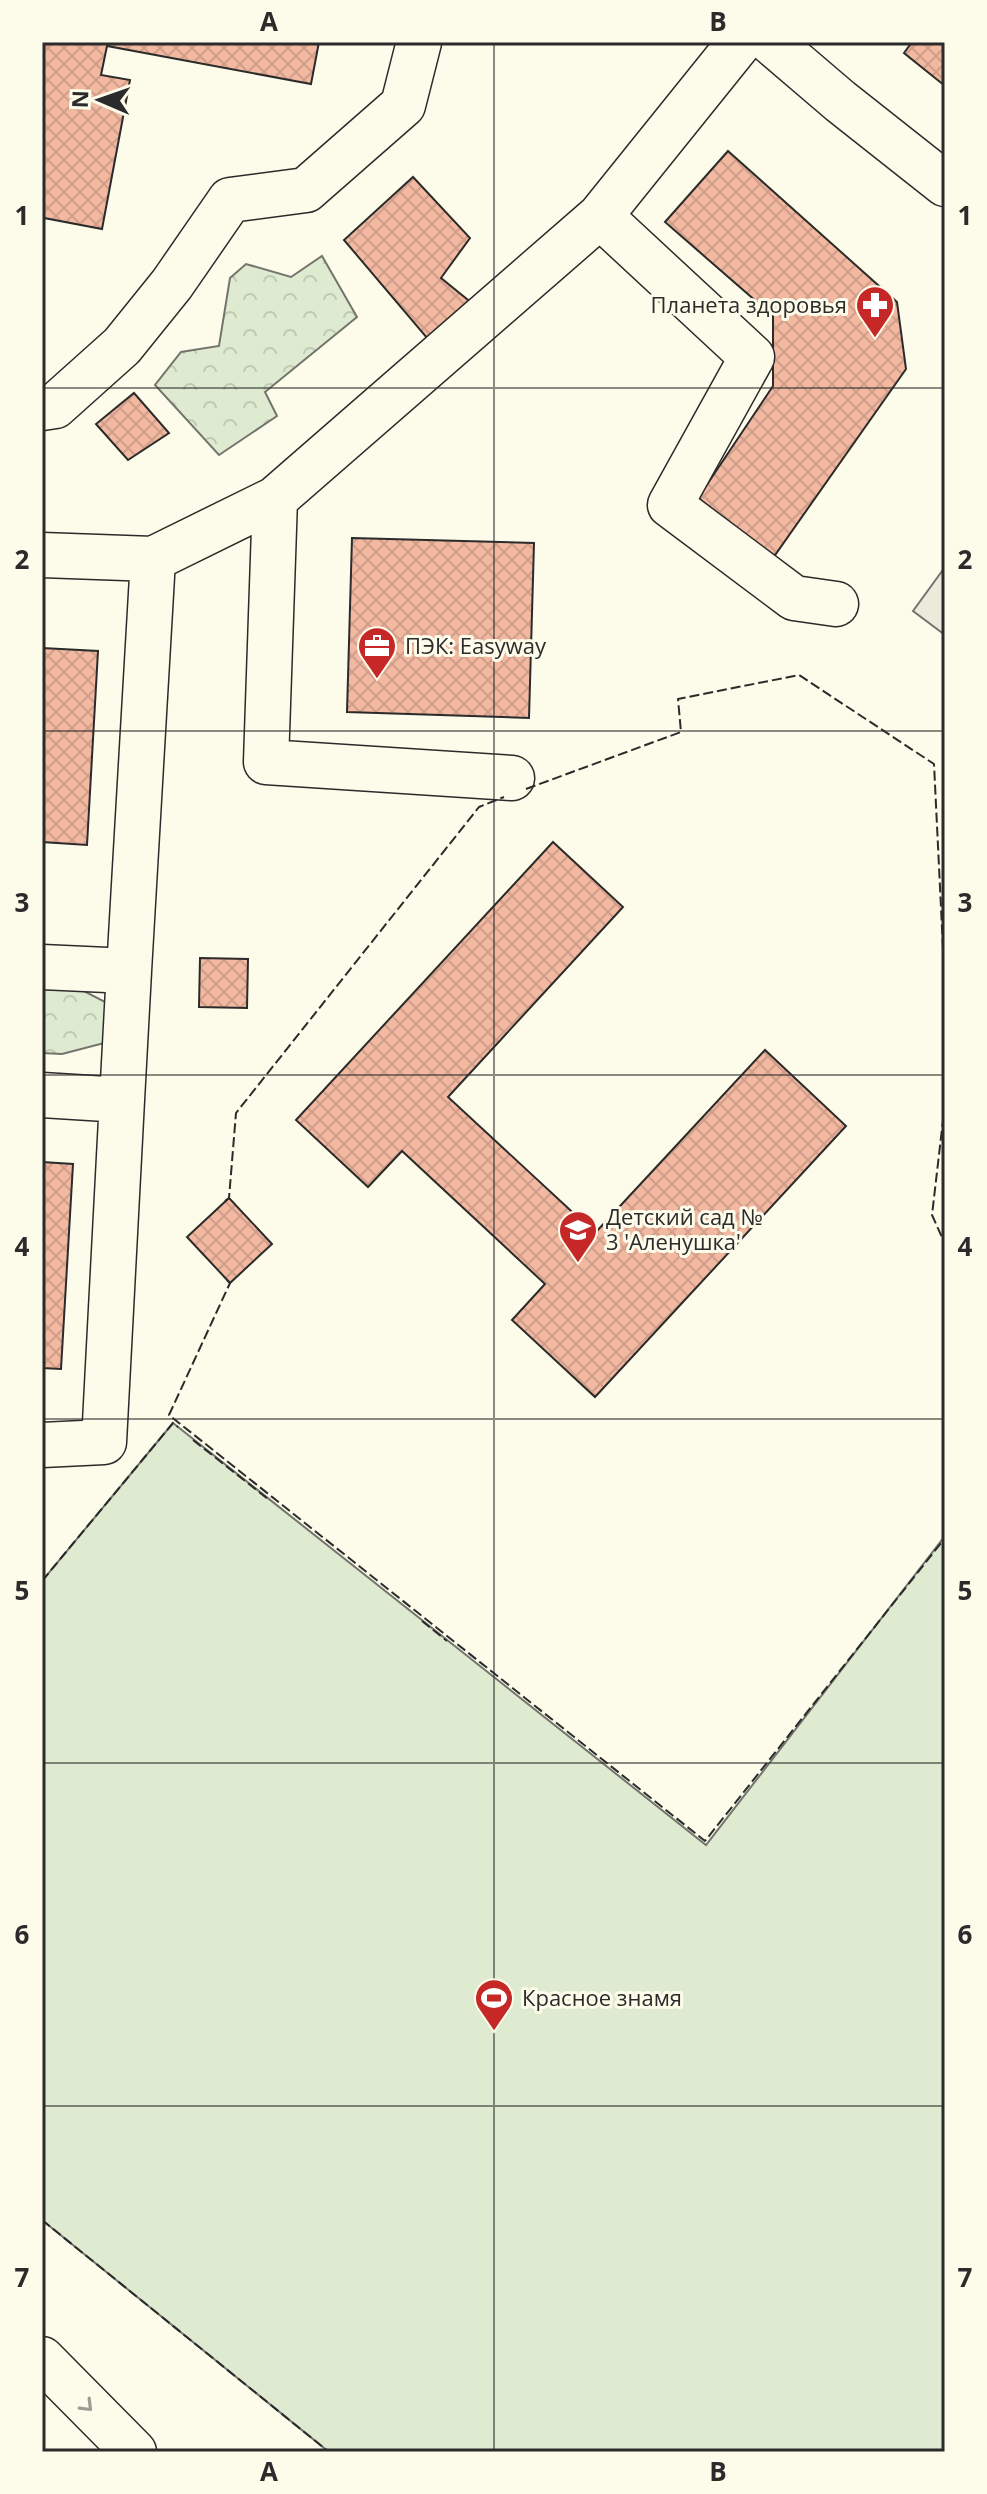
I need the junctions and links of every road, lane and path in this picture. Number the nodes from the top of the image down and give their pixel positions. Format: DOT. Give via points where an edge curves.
graph roads {
  1 [pos="419,42"];
  2 [pos="740,42"];
  3 [pos="771,42"];
  4 [pos="945,184"];
  5 [pos="600,216"];
  6 [pos="42,408"];
  7 [pos="275,499"];
  8 [pos="42,555"];
  9 [pos="153,559"];
  10 [pos="836,604"];
  11 [pos="512,778"];
  12 [pos="42,967"];
  13 [pos="129,971"];
  14 [pos="42,1095"];
  15 [pos="122,1100"];
  16 [pos="42,1445"];
  17 [pos="42,2359"];
  18 [pos="134,2452"];
  1 -- 6 [label="street" via="403,105 306,190 230,200 122,346 55,406"];
  2 -- 5 [label="street"];
  3 -- 4 [label="street"];
  5 -- 7 [label="street"];
  5 -- 10 [label="street" via="752,357 670,505 794,598"];
  7 -- 9 [label="street"];
  7 -- 11 [label="street" via="266,762"];
  8 -- 9 [label="street"];
  9 -- 13 [label="street"];
  12 -- 13 [label="street"];
  13 -- 15 [label="street"];
  14 -- 15 [label="street"];
  15 -- 16 [label="street" via="104,1442"];
  17 -- 18 [label="street, one-way"];
}
